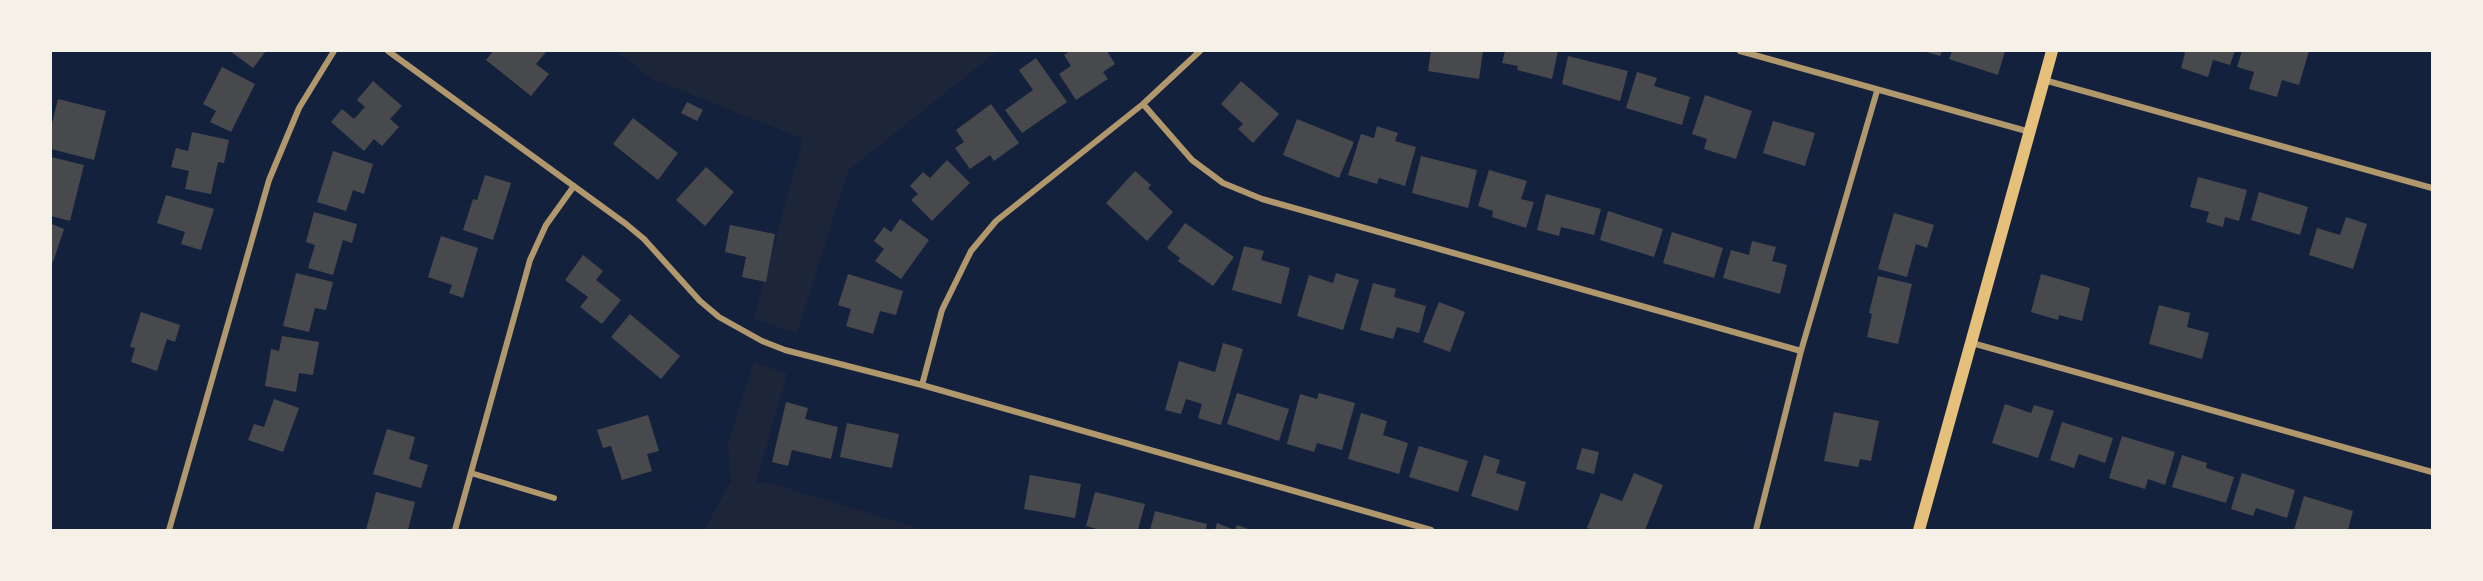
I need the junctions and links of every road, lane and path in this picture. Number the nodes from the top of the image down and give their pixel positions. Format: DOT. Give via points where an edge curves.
graph roads {
  1 [pos="334,51"];
  2 [pos="388,51"];
  3 [pos="1200,51"];
  4 [pos="1740,51"];
  5 [pos="2052,51"];
  6 [pos="2044,80"];
  7 [pos="1877,91"];
  8 [pos="1143,104"];
  9 [pos="2031,132"];
  10 [pos="574,186"];
  11 [pos="2432,188"];
  12 [pos="1972,343"];
  13 [pos="1801,351"];
  14 [pos="922,386"];
  15 [pos="2432,472"];
  16 [pos="471,473"];
  17 [pos="554,498"];
  18 [pos="169,530"];
  19 [pos="455,530"];
  20 [pos="1431,530"];
  21 [pos="1756,530"];
  22 [pos="1919,530"];
  1 -- 18 [label="street" via="299,108 269,180"];
  2 -- 10 [label="street"];
  3 -- 8 [label="street"];
  4 -- 7 [label="street"];
  5 -- 6 [label="main road"];
  6 -- 9 [label="main road"];
  6 -- 11 [label="street"];
  7 -- 9 [label="street"];
  7 -- 13 [label="street"];
  8 -- 13 [label="street" via="1192,160 1223,183 1262,200"];
  8 -- 14 [label="street" via="996,221 971,251 942,310"];
  9 -- 12 [label="main road"];
  10 -- 14 [label="street" via="627,224 700,301 740,330 786,350"];
  10 -- 16 [label="street" via="546,225 530,260"];
  12 -- 15 [label="street"];
  12 -- 22 [label="main road"];
  13 -- 21 [label="street"];
  14 -- 20 [label="street"];
  16 -- 17 [label="street"];
  16 -- 19 [label="street"];
}
